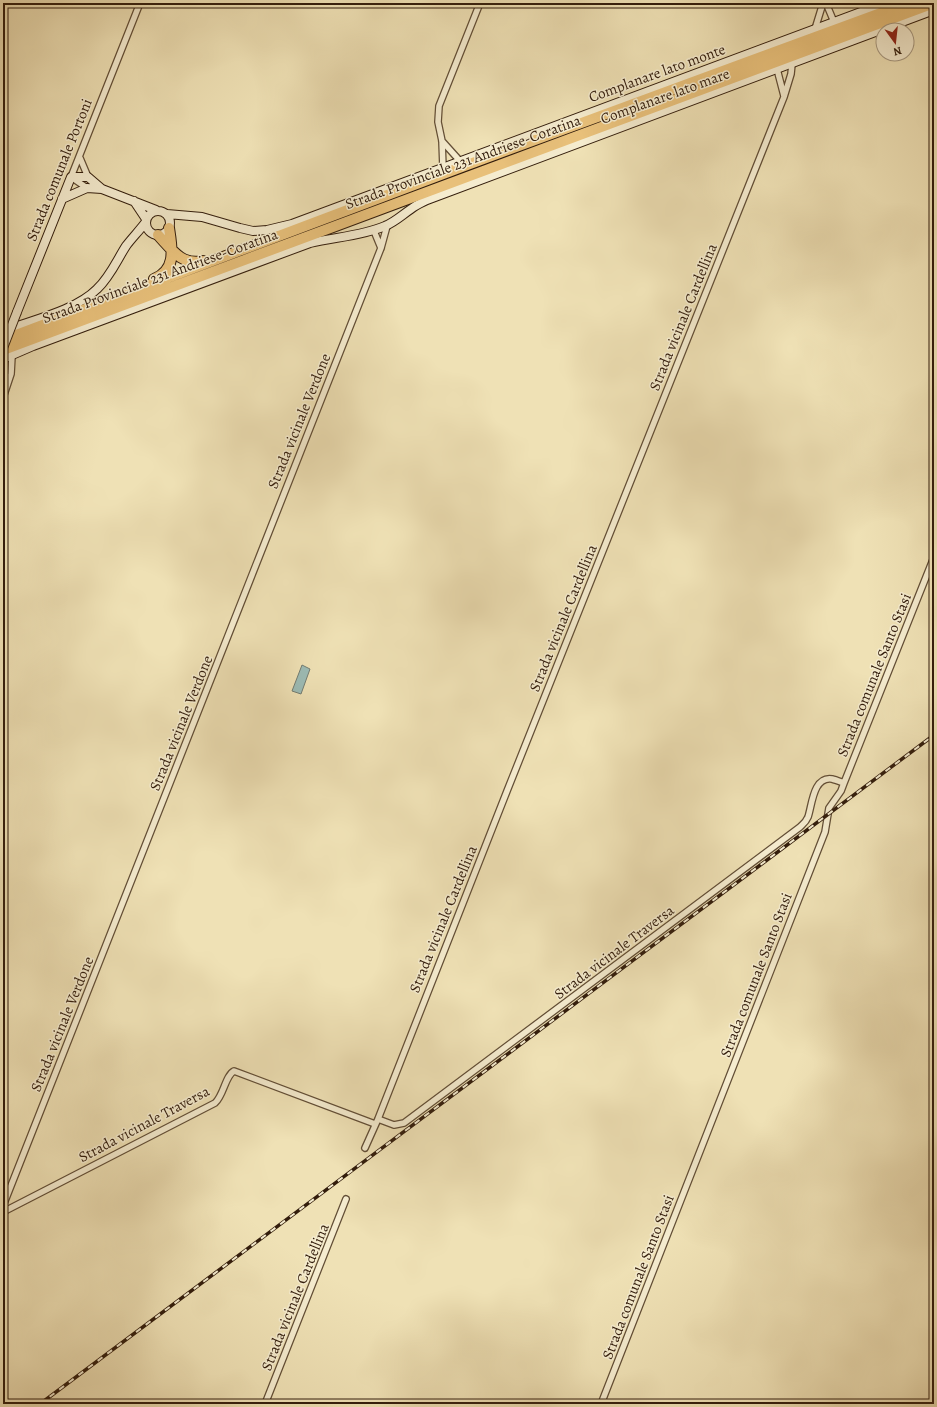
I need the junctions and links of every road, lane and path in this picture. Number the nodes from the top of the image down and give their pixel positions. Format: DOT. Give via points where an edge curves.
graph roads {
  1 [pos="140,3"];
  2 [pos="480,3"];
  3 [pos="823,3"];
  4 [pos="826,3"];
  5 [pos="885,3"];
  6 [pos="908,3"];
  7 [pos="934,3"];
  8 [pos="934,10"];
  9 [pos="834,22"];
  10 [pos="816,29"];
  11 [pos="792,64"];
  12 [pos="776,69"];
  13 [pos="784,97"];
  14 [pos="442,141"];
  15 [pos="80,158"];
  16 [pos="460,162"];
  17 [pos="443,168"];
  18 [pos="72,177"];
  19 [pos="88,177"];
  20 [pos="87,188"];
  21 [pos="102,189"];
  22 [pos="62,199"];
  23 [pos="134,201"];
  24 [pos="156,210"];
  25 [pos="166,214"];
  26 [pos="187,216"];
  27 [pos="146,221"];
  28 [pos="387,226"];
  29 [pos="169,227"];
  30 [pos="374,231"];
  31 [pos="155,234"];
  32 [pos="135,237"];
  33 [pos="263,243"];
  34 [pos="380,248"];
  35 [pos="172,249"];
  36 [pos="102,303"];
  37 [pos="3,331"];
  38 [pos="3,340"];
  39 [pos="3,349"];
  40 [pos="12,356"];
  41 [pos="3,359"];
  42 [pos="3,398"];
  43 [pos="934,557"];
  44 [pos="844,783"];
  45 [pos="377,1122"];
  46 [pos="365,1148"];
  47 [pos="346,1199"];
  48 [pos="3,1206"];
  49 [pos="3,1212"];
  50 [pos="265,1404"];
  51 [pos="601,1404"];
  1 -- 15 [label="street, Strada comunale Portoni"];
  2 -- 14 [label="street" via="439,106 438,122"];
  3 -- 10 [label="street"];
  4 -- 9 [label="street"];
  5 -- 9 [label="street, Complanare lato monte"];
  6 -- 33 [label="highway, Strada Provinciale 231 Andriese-Coratina"];
  7 -- 39 [label="highway, Strada Provinciale 231 Andriese-Coratina"];
  8 -- 11 [label="street, Complanare lato mare"];
  9 -- 10 [label="street, Complanare lato monte"];
  10 -- 16 [label="street, Complanare lato monte"];
  11 -- 12 [label="street, Complanare lato mare"];
  11 -- 13 [label="street, Strada vicinale Cardellina"];
  12 -- 13 [label="street"];
  12 -- 28 [label="street, Complanare lato mare" via="427,200"];
  13 -- 45 [label="street, Strada vicinale Cardellina"];
  14 -- 16 [label="street"];
  14 -- 17 [label="street"];
  15 -- 18 [label="street, Strada comunale Portoni"];
  15 -- 19 [label="street"];
  16 -- 17 [label="street, Complanare lato monte"];
  17 -- 26 [label="street, Complanare lato monte" via="292,224 267,230 247,230 202,217"];
  18 -- 19 [label="street"];
  18 -- 20 [label="street"];
  18 -- 22 [label="street, Strada comunale Portoni"];
  19 -- 21 [label="street"];
  20 -- 21 [label="street"];
  20 -- 22 [label="street"];
  21 -- 23 [label="street"];
  22 -- 39 [label="street, Strada comunale Portoni, bridge"];
  23 -- 24 [label="street"];
  23 -- 27 [label="street"];
  24 -- 25 [label="street"];
  24 -- 27 [label="street" via="151,212"];
  25 -- 26 [label="street, Complanare lato monte"];
  25 -- 29 [label="street" via="170,220"];
  26 -- 29 [label="street"];
  27 -- 31 [label="street" via="147,229"];
  27 -- 32 [label="street"];
  28 -- 30 [label="street, Complanare lato mare"];
  28 -- 34 [label="street, Strada vicinale Verdone"];
  29 -- 31 [label="street" via="165,233"];
  29 -- 35 [label="highway"];
  30 -- 34 [label="street"];
  30 -- 40 [label="street, Complanare lato mare" via="310,243"];
  31 -- 32 [label="street"];
  31 -- 35 [label="highway"];
  32 -- 37 [label="street" via="103,282 89,296 47,316"];
  33 -- 35 [label="highway" via="194,263 182,260"];
  33 -- 36 [label="highway, Strada Provinciale 231 Andriese-Coratina"];
  34 -- 48 [label="street, Strada vicinale Verdone"];
  35 -- 36 [label="highway" via="171,263 163,274"];
  36 -- 38 [label="highway, Strada Provinciale 231 Andriese-Coratina"];
  40 -- 41 [label="street, Complanare lato mare"];
  40 -- 42 [label="street" via="11,374"];
  43 -- 44 [label="street, Strada comunale Santo Stasi"];
  44 -- 45 [label="street, Strada vicinale Traversa" via="832,779 822,782 815,793 807,819 800,827 404,1123 394,1125"];
  44 -- 51 [label="street, Strada comunale Santo Stasi" via="829,808 825,832"];
  45 -- 46 [label="street, Strada vicinale Cardellina"];
  45 -- 49 [label="street, Strada vicinale Traversa" via="234,1071 215,1103"];
  47 -- 50 [label="street, Strada vicinale Cardellina"];
}
